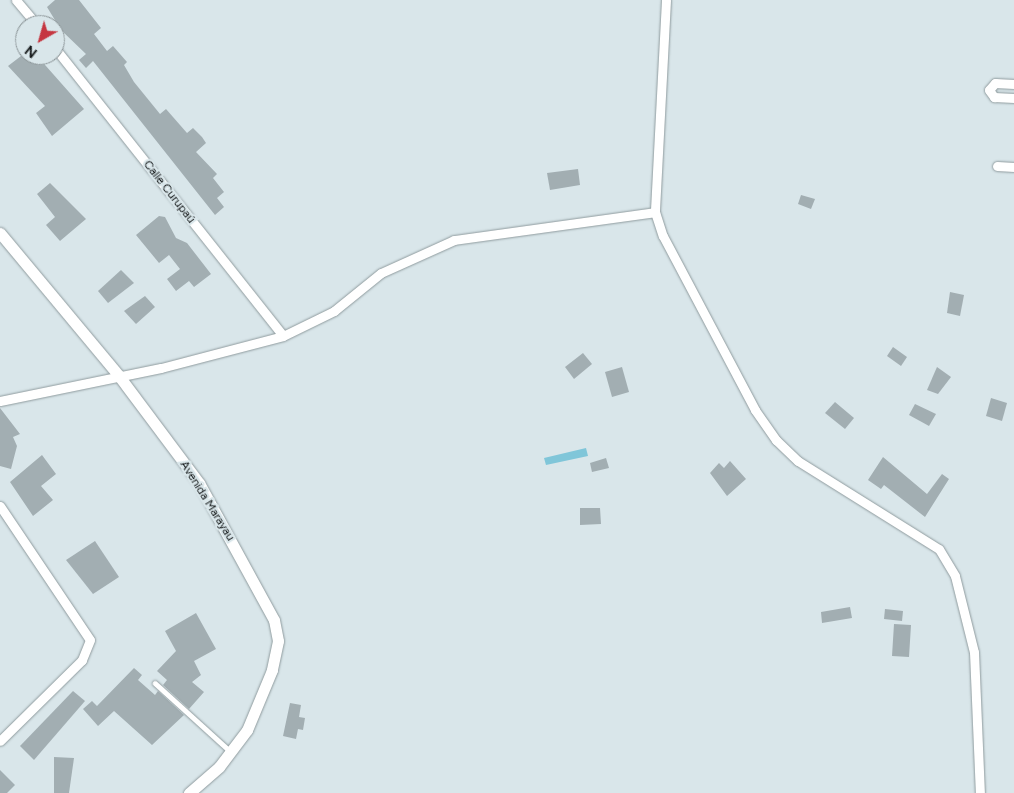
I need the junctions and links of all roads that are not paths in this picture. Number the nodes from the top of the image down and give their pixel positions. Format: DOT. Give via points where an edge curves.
graph roads {
  1 [pos="16,0"];
  2 [pos="666,0"];
  3 [pos="28,15"];
  4 [pos="65,61"];
  5 [pos="1014,84"];
  6 [pos="1014,98"];
  7 [pos="998,166"];
  8 [pos="1014,168"];
  9 [pos="655,212"];
  10 [pos="0,233"];
  11 [pos="283,336"];
  12 [pos="119,376"];
  13 [pos="0,401"];
  14 [pos="0,506"];
  15 [pos="156,683"];
  16 [pos="0,741"];
  17 [pos="232,753"];
  18 [pos="190,793"];
  19 [pos="980,793"];
  1 -- 3 [label="street"];
  2 -- 9 [label="street"];
  4 -- 11 [label="street, Calle Curupaú"];
  5 -- 6 [label="street" via="995,82 989,90 994,97"];
  7 -- 8 [label="street"];
  9 -- 11 [label="street" via="454,240 381,273 334,311"];
  9 -- 19 [label="street" via="663,236 755,410 776,440 798,461 939,549 955,576 974,652"];
  10 -- 12 [label="street, Avenida Marayau"];
  11 -- 12 [label="street" via="239,350"];
  12 -- 13 [label="street"];
  12 -- 17 [label="street, Avenida Marayau" via="199,483 274,620 278,641 272,670 247,730"];
  14 -- 16 [label="street" via="90,640 82,660"];
  15 -- 17 [label="lane"];
  17 -- 18 [label="street, Avenida Marayau"];
}
